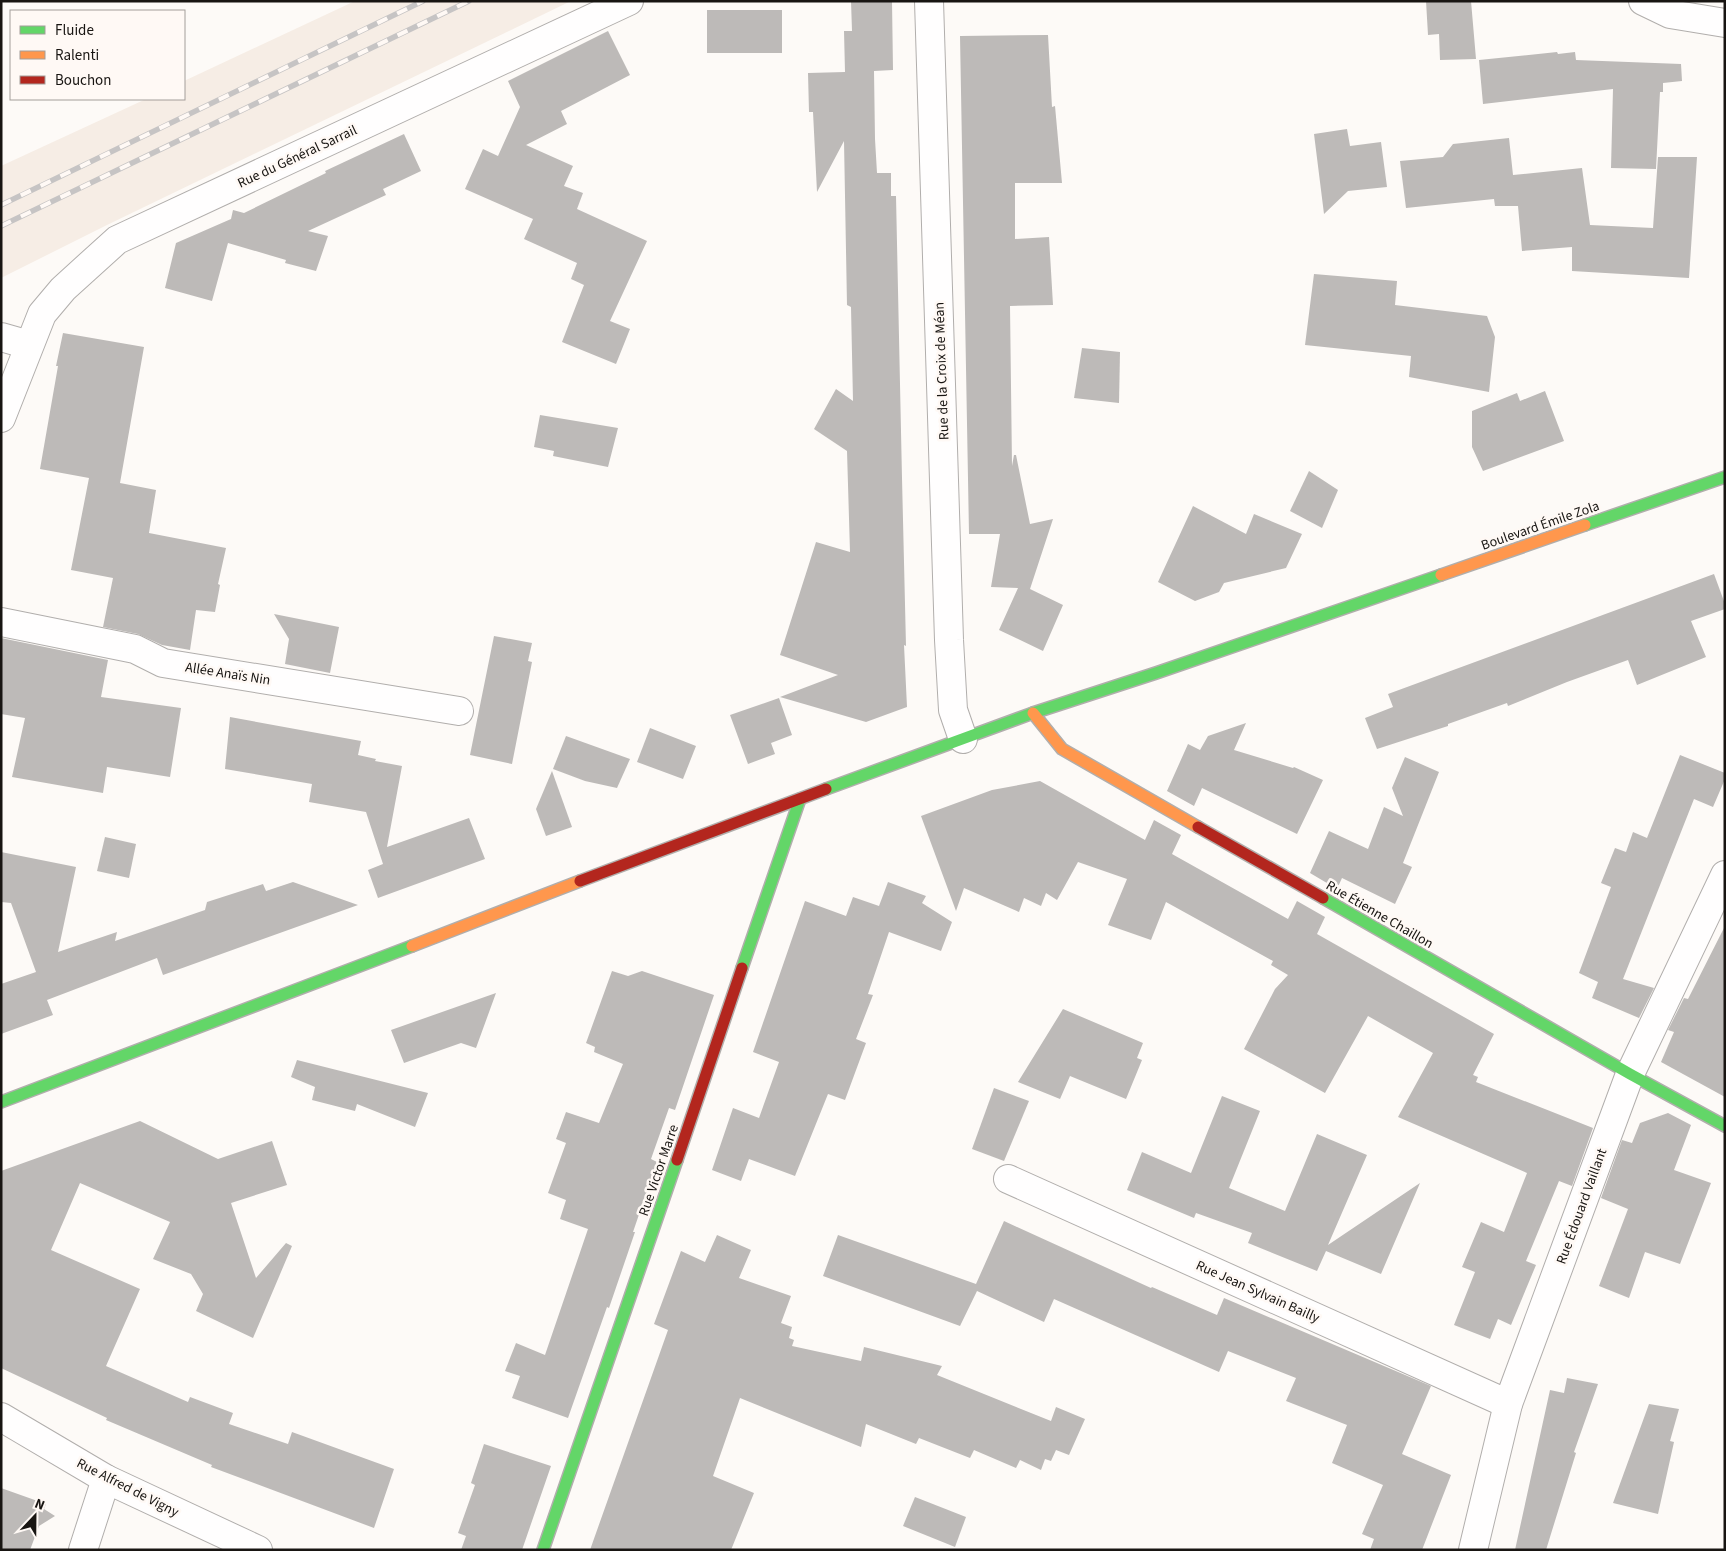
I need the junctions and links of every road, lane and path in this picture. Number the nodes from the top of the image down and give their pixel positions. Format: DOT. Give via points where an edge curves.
graph roads {
  1 [pos="628,1"];
  2 [pos="929,1"];
  3 [pos="1643,1"];
  4 [pos="1725,24"];
  5 [pos="1,337"];
  6 [pos="29,345"];
  7 [pos="1,418"];
  8 [pos="1725,478"];
  9 [pos="1,622"];
  10 [pos="459,710"];
  11 [pos="1033,713"];
  12 [pos="963,739"];
  13 [pos="800,799"];
  14 [pos="1725,875"];
  15 [pos="1630,1074"];
  16 [pos="1,1102"];
  17 [pos="1725,1126"];
  18 [pos="1008,1179"];
  19 [pos="1508,1404"];
  20 [pos="1,1417"];
  21 [pos="106,1479"];
  22 [pos="83,1550"];
  23 [pos="258,1550"];
  24 [pos="544,1550"];
  25 [pos="1473,1550"];
  1 -- 6 [label="street, Rue du Général Sarrail" via="117,240 70,282 42,314"];
  2 -- 12 [label="street, Rue de la Croix de Méan" via="949,640 953,710"];
  3 -- 4 [label="street" via="1670,14"];
  5 -- 6 [label="street"];
  6 -- 7 [label="street, Rue du Général Sarrail"];
  8 -- 11 [label="main road, Boulevard Émile Zola"];
  9 -- 10 [label="street, Allée Anaïs Nin" via="135,649 163,663"];
  11 -- 12 [label="main road, Boulevard Émile Zola"];
  11 -- 15 [label="main road, Rue Étienne Chaillon" via="1062,750"];
  12 -- 13 [label="main road, Boulevard Émile Zola"];
  13 -- 16 [label="main road, Boulevard Émile Zola"];
  13 -- 24 [label="main road, Rue Victor Marre"];
  14 -- 15 [label="street, Rue Édouard Vaillant"];
  15 -- 17 [label="main road, Rue Étienne Chaillon"];
  15 -- 19 [label="street, Rue Édouard Vaillant"];
  18 -- 19 [label="street, Rue Jean Sylvain Bailly"];
  19 -- 25 [label="street, Rue Édouard Vaillant"];
  20 -- 21 [label="street, Rue Alfred de Vigny"];
  21 -- 22 [label="street"];
  21 -- 23 [label="street, Rue Alfred de Vigny"];
}
